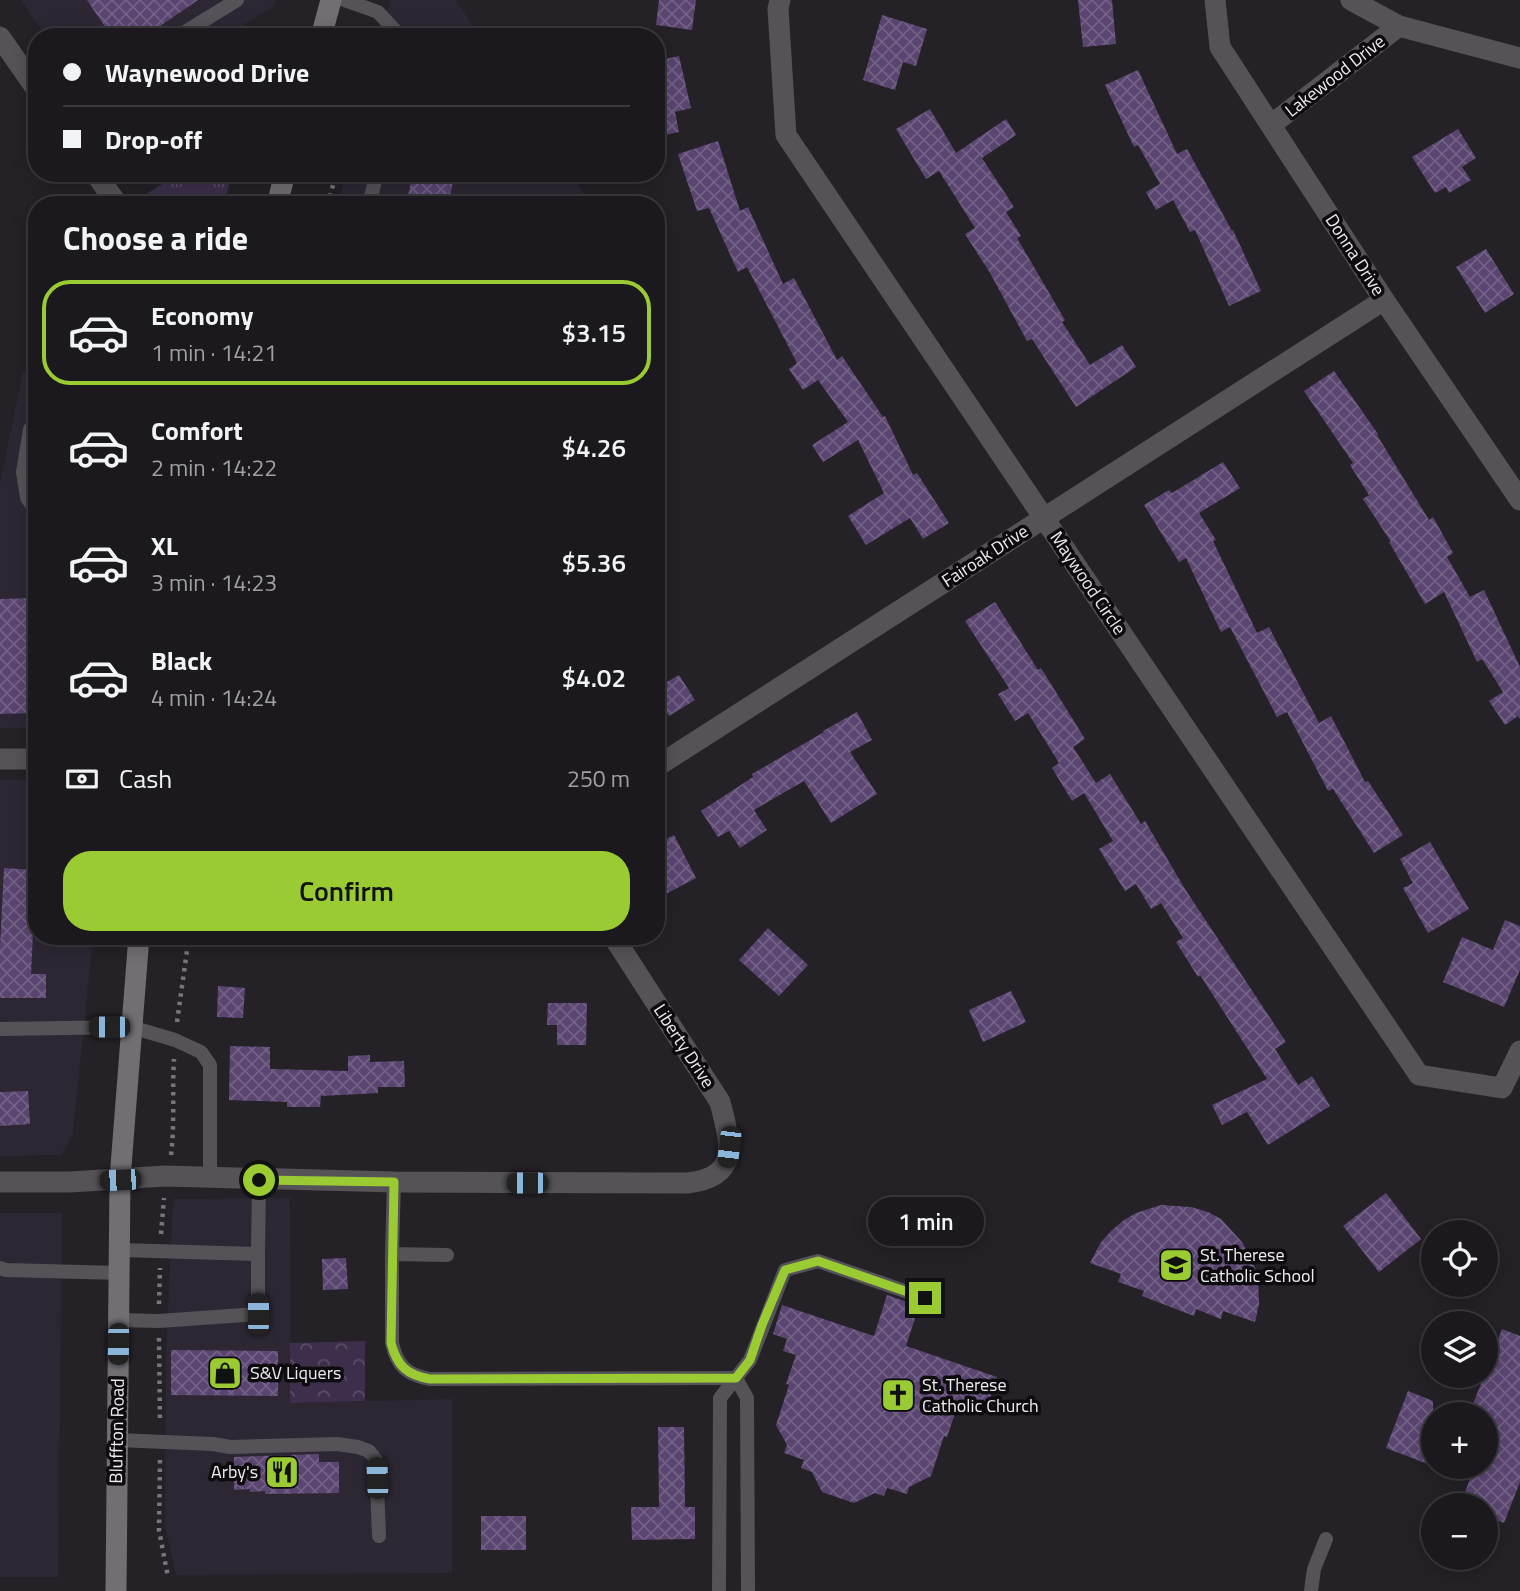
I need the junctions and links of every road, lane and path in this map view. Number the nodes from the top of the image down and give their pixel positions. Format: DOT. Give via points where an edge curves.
graph roads {
  1 [pos="237,0"];
  2 [pos="331,0"];
  3 [pos="344,0"];
  4 [pos="780,0"];
  5 [pos="1216,0"];
  6 [pos="1351,0"];
  7 [pos="1399,26"];
  8 [pos="192,28"];
  9 [pos="323,28"];
  10 [pos="393,28"];
  11 [pos="0,37"];
  12 [pos="1520,58"];
  13 [pos="28,77"];
  14 [pos="1270,125"];
  15 [pos="1384,300"];
  16 [pos="28,441"];
  17 [pos="28,499"];
  18 [pos="1520,500"];
  19 [pos="1044,517"];
  20 [pos="28,758"];
  21 [pos="0,759"];
  22 [pos="665,761"];
  23 [pos="138,945"];
  24 [pos="619,945"];
  25 [pos="131,1027"];
  26 [pos="0,1029"];
  27 [pos="1520,1051"];
  28 [pos="210,1178"];
  29 [pos="120,1180"];
  30 [pos="259,1180"];
  31 [pos="0,1182"];
  32 [pos="394,1182"];
  33 [pos="120,1250"];
  34 [pos="258,1254"];
  35 [pos="393,1254"];
  36 [pos="447,1255"];
  37 [pos="3,1269"];
  38 [pos="120,1273"];
  39 [pos="925,1298"];
  40 [pos="118,1320"];
  41 [pos="736,1378"];
  42 [pos="117,1440"];
  43 [pos="379,1536"];
  44 [pos="1326,1539"];
  45 [pos="116,1591"];
  46 [pos="719,1591"];
  47 [pos="748,1591"];
  48 [pos="1311,1591"];
  1 -- 8 [label="lane"];
  2 -- 9 [label="main road"];
  3 -- 10 [label="lane" via="378,12"];
  4 -- 19 [label="street, Maywood Circle" via="786,135"];
  5 -- 14 [label="street, Donna Drive" via="1220,47"];
  6 -- 7 [label="street, Lakewood Drive"];
  7 -- 12 [label="street, Lakewood Drive"];
  7 -- 14 [label="street, Lakewood Drive"];
  11 -- 13 [label="street"];
  14 -- 15 [label="street, Donna Drive"];
  15 -- 18 [label="street, Donna Drive"];
  15 -- 19 [label="street, Fairoak Drive"];
  16 -- 17 [label="lane" via="23,472"];
  19 -- 22 [label="street, Fairoak Drive"];
  19 -- 27 [label="street, Maywood Circle" via="1419,1074 1502,1088"];
  20 -- 21 [label="street"];
  23 -- 25 [label="main road, Bluffton Road"];
  24 -- 32 [label="street, Liberty Drive" via="720,1102 729,1147 726,1165 718,1175 687,1183"];
  25 -- 26 [label="lane"];
  25 -- 28 [label="lane" via="201,1052 210,1065"];
  25 -- 29 [label="main road, Bluffton Road"];
  28 -- 29 [label="street"];
  28 -- 30 [label="street"];
  29 -- 31 [label="street"];
  29 -- 33 [label="main road, Bluffton Road"];
  30 -- 32 [label="street"];
  30 -- 34 [label="lane"];
  32 -- 35 [label="lane"];
  33 -- 34 [label="lane"];
  33 -- 38 [label="main road, Bluffton Road"];
  34 -- 40 [label="lane" via="258,1314"];
  35 -- 36 [label="lane"];
  35 -- 41 [label="lane" via="391,1343 395,1358 417,1377"];
  37 -- 38 [label="lane"];
  38 -- 40 [label="main road, Bluffton Road"];
  39 -- 41 [label="lane" via="818,1261 785,1270 750,1360"];
  40 -- 42 [label="main road, Bluffton Road"];
  41 -- 46 [label="lane" via="720,1398"];
  41 -- 47 [label="lane" via="747,1398"];
  42 -- 43 [label="lane" via="230,1447 337,1444 369,1451 376,1460"];
  42 -- 45 [label="main road, Bluffton Road"];
  44 -- 48 [label="lane"];
}
